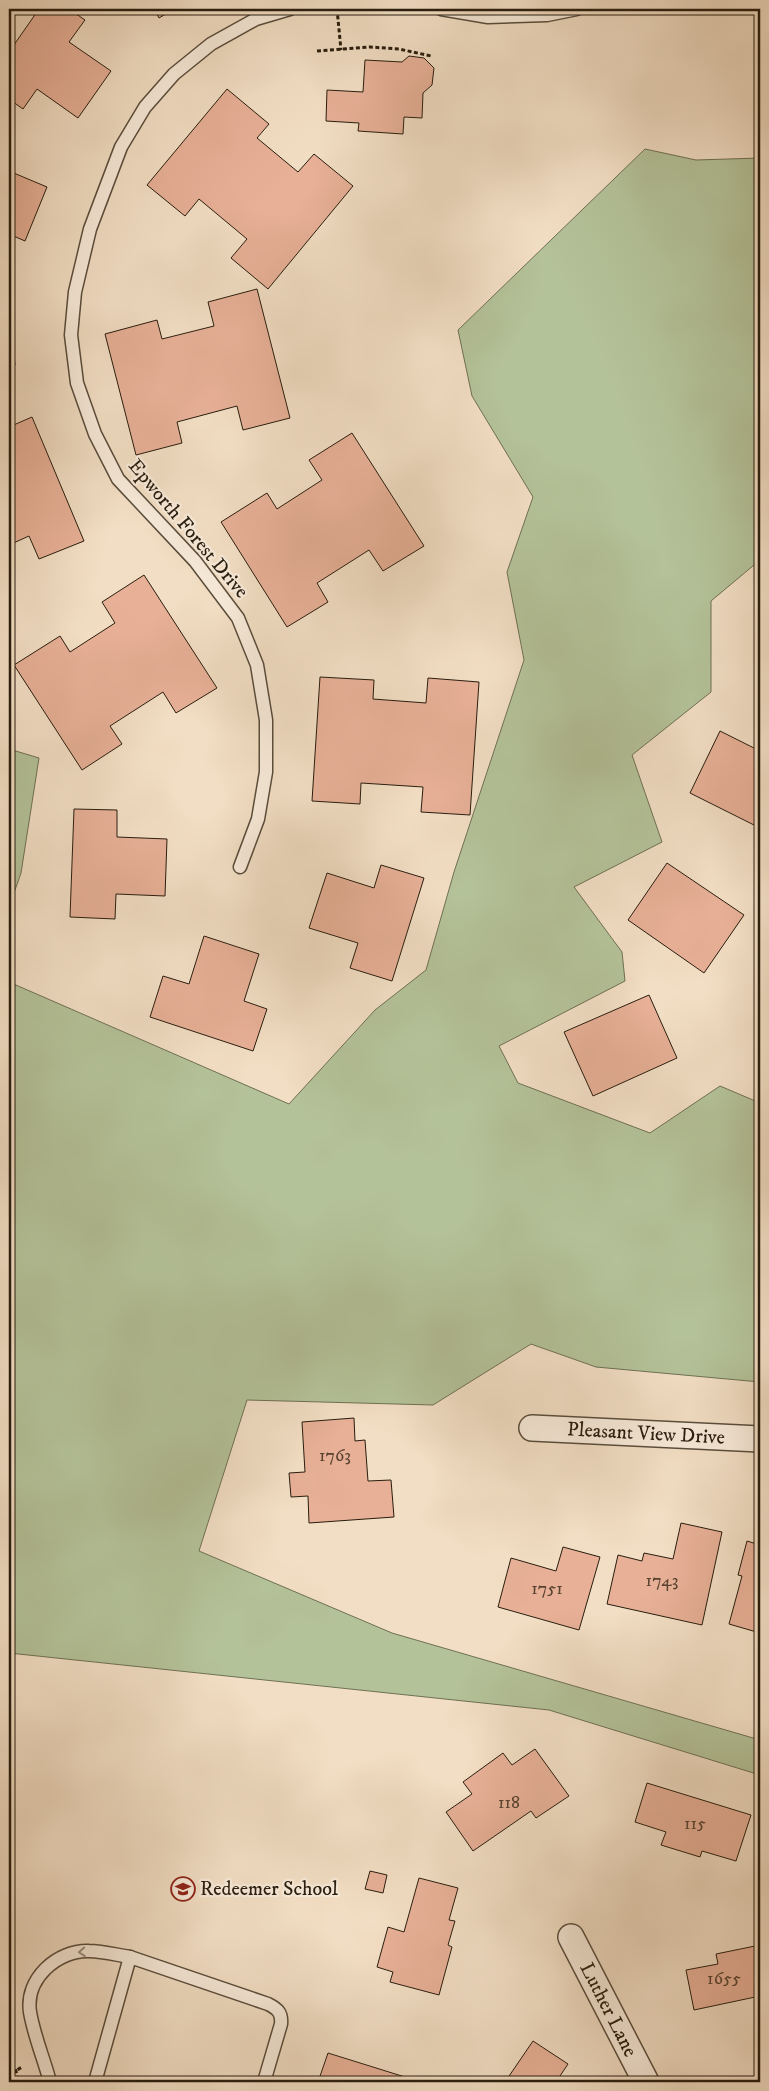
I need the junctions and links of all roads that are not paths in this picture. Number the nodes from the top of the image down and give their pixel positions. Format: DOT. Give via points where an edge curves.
graph roads {
  1 [pos="290,9"];
  2 [pos="441,9"];
  3 [pos="577,9"];
  4 [pos="240,867"];
  5 [pos="532,1428"];
  6 [pos="760,1439"];
  7 [pos="571,1937"];
  8 [pos="130,1957"];
  9 [pos="50,2082"];
  10 [pos="95,2082"];
  11 [pos="264,2082"];
  12 [pos="646,2082"];
  1 -- 4 [label="lane, Epworth Forest Drive" via="256,18 211,44 174,74 145,107 121,146 90,229 75,292 71,335 77,383 95,434 118,479 195,561 238,618 257,665 266,720 266,772 258,818"];
  2 -- 3 [label="lane" via="488,16 547,16"];
  5 -- 6 [label="street, Pleasant View Drive"];
  7 -- 12 [label="street, Luther Lane"];
  8 -- 9 [label="lane, one-way" via="74,1952 54,1961 39,1975 30,2010"];
  8 -- 10 [label="lane"];
  8 -- 11 [label="lane" via="278,2010 281,2024"];
}
